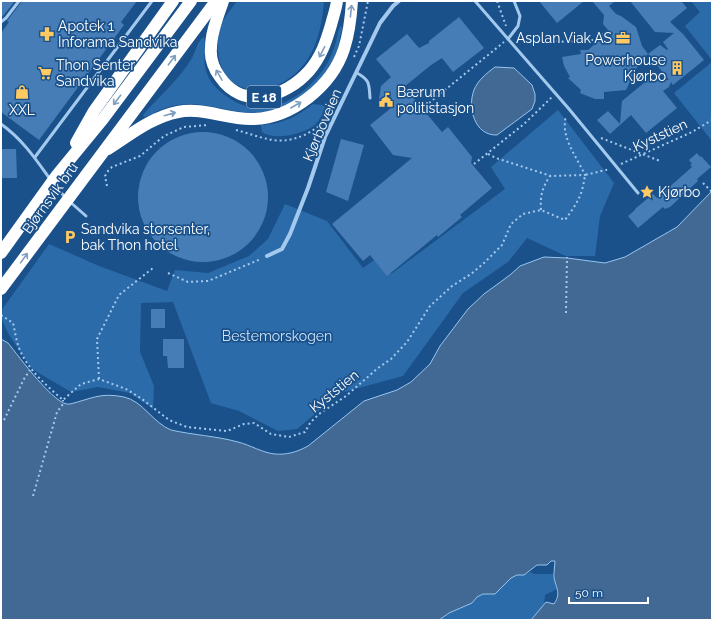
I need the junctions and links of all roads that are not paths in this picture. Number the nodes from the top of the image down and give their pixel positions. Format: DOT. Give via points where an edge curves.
graph roads {
  1 [pos="19,1"];
  2 [pos="152,1"];
  3 [pos="173,1"];
  4 [pos="191,1"];
  5 [pos="216,1"];
  6 [pos="223,1"];
  7 [pos="329,1"];
  8 [pos="337,1"];
  9 [pos="352,1"];
  10 [pos="399,1"];
  11 [pos="475,1"];
  12 [pos="514,1"];
  13 [pos="1,22"];
  14 [pos="330,25"];
  15 [pos="508,39"];
  16 [pos="357,73"];
  17 [pos="370,98"];
  18 [pos="1,124"];
  19 [pos="81,141"];
  20 [pos="101,154"];
  21 [pos="35,157"];
  22 [pos="638,193"];
  23 [pos="86,216"];
  24 [pos="1,252"];
  25 [pos="266,256"];
  26 [pos="1,289"];
  1 -- 13 [label="lane"];
  2 -- 21 [label="lane"];
  3 -- 19 [label="highway" via="94,111"];
  4 -- 19 [label="highway, one-way"];
  20 -- 5 [label="highway, Bjørnsvik bru / E 18, one-way"];
  14 -- 6 [label="highway, E 18, one-way" via="321,54 302,78 277,94 252,97 224,83 214,66 212,38"];
  7 -- 14 [label="highway"];
  8 -- 14 [label="highway, E 18"];
  20 -- 9 [label="highway, E 18, one-way" via="159,118 178,112 201,111 253,119 274,116 294,107 316,92 336,67 344,49"];
  10 -- 16 [label="street, Kjørboveien" via="380,23"];
  11 -- 15 [label="lane"];
  12 -- 15 [label="lane" via="520,16 518,26"];
  15 -- 22 [label="lane"];
  16 -- 17 [label="lane" via="368,82"];
  16 -- 25 [label="street, Kjørboveien" via="325,137 290,234 282,249"];
  18 -- 21 [label="lane" via="23,142"];
  19 -- 24 [label="highway, Bjørnsvik bru"];
  26 -- 20 [label="highway, Bjørnsvik bru / E 18, one-way"];
  21 -- 23 [label="lane" via="62,195"];
}
